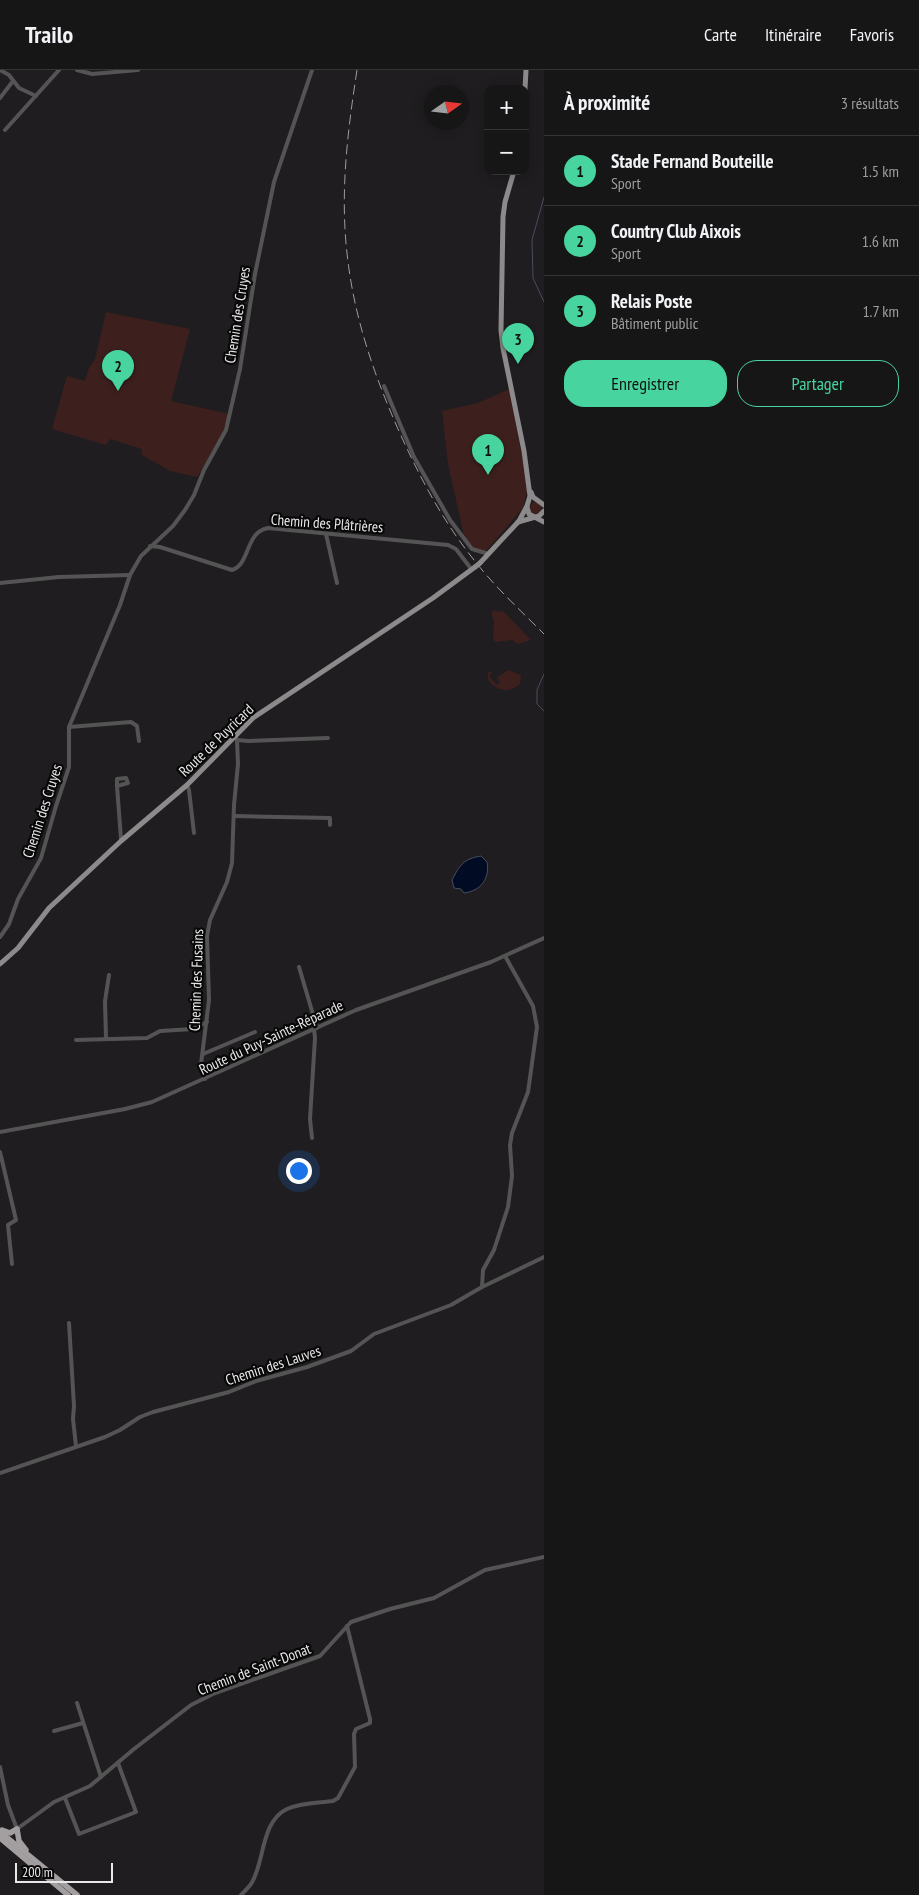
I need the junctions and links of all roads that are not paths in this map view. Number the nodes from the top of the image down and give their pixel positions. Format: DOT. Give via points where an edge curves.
graph roads {
  1 [pos="0,70"];
  2 [pos="59,70"];
  3 [pos="77,70"];
  4 [pos="138,70"];
  5 [pos="312,70"];
  6 [pos="526,70"];
  7 [pos="13,81"];
  8 [pos="525,85"];
  9 [pos="36,96"];
  10 [pos="0,98"];
  11 [pos="5,130"];
  12 [pos="513,175"];
  13 [pos="384,386"];
  14 [pos="530,489"];
  15 [pos="539,499"];
  16 [pos="528,504"];
  17 [pos="544,505"];
  18 [pos="544,512"];
  19 [pos="534,517"];
  20 [pos="518,521"];
  21 [pos="544,522"];
  22 [pos="326,534"];
  23 [pos="150,546"];
  24 [pos="489,554"];
  25 [pos="476,567"];
  26 [pos="130,575"];
  27 [pos="0,583"];
  28 [pos="337,583"];
  29 [pos="69,727"];
  30 [pos="236,737"];
  31 [pos="328,738"];
  32 [pos="138,741"];
  33 [pos="187,785"];
  34 [pos="118,786"];
  35 [pos="234,816"];
  36 [pos="330,825"];
  37 [pos="194,833"];
  38 [pos="121,841"];
  39 [pos="0,937"];
  40 [pos="544,938"];
  41 [pos="505,956"];
  42 [pos="0,964"];
  43 [pos="299,967"];
  44 [pos="109,975"];
  45 [pos="207,1022"];
  46 [pos="316,1028"];
  47 [pos="255,1032"];
  48 [pos="106,1039"];
  49 [pos="76,1040"];
  50 [pos="202,1054"];
  51 [pos="205,1079"];
  52 [pos="0,1132"];
  53 [pos="312,1138"];
  54 [pos="0,1152"];
  55 [pos="544,1258"];
  56 [pos="12,1264"];
  57 [pos="482,1287"];
  58 [pos="68,1322"];
  59 [pos="76,1446"];
  60 [pos="0,1473"];
  61 [pos="544,1557"];
  62 [pos="348,1626"];
  63 [pos="77,1703"];
  64 [pos="83,1723"];
  65 [pos="54,1731"];
  66 [pos="118,1763"];
  67 [pos="0,1767"];
  68 [pos="100,1777"];
  69 [pos="65,1798"];
  70 [pos="17,1829"];
  71 [pos="0,1830"];
  72 [pos="0,1838"];
  73 [pos="0,1843"];
  74 [pos="66,1886"];
  75 [pos="68,1895"];
  76 [pos="77,1895"];
  77 [pos="241,1895"];
  1 -- 7 [label="street"];
  2 -- 9 [label="street"];
  3 -- 4 [label="street" via="92,74"];
  5 -- 23 [label="street, Chemin des Cruyes" via="274,182 226,430 185,510"];
  6 -- 8 [label="main road"];
  7 -- 9 [label="street" via="19,88"];
  7 -- 10 [label="street"];
  9 -- 11 [label="street"];
  12 -- 14 [label="main road" via="503,218 501,330"];
  13 -- 24 [label="street" via="414,457 450,520 472,549"];
  14 -- 15 [label="main road" via="533,497"];
  14 -- 16 [label="main road"];
  15 -- 16 [label="main road"];
  15 -- 17 [label="main road"];
  16 -- 19 [label="main road" via="527,510"];
  16 -- 20 [label="main road, Route de Puyricard"];
  18 -- 19 [label="main road, Route de Puyricard"];
  19 -- 20 [label="main road, Route de Puyricard"];
  19 -- 21 [label="main road"];
  20 -- 24 [label="main road, Route de Puyricard"];
  22 -- 23 [label="street, Chemin des Plâtrières" via="264,529 254,537 240,566 232,570"];
  22 -- 25 [label="street, Chemin des Plâtrières" via="448,545"];
  22 -- 28 [label="street"];
  23 -- 26 [label="street" via="140,556"];
  24 -- 25 [label="main road, Route de Puyricard"];
  25 -- 30 [label="main road, Route de Puyricard" via="253,718"];
  26 -- 27 [label="street"];
  26 -- 29 [label="street, Chemin des Cruyes"];
  29 -- 32 [label="street" via="131,722 137,726"];
  29 -- 39 [label="street, Chemin des Cruyes" via="69,767 44,849"];
  30 -- 31 [label="street" via="248,741"];
  30 -- 33 [label="main road, Route de Puyricard"];
  30 -- 35 [label="street, Chemin des Fusains" via="238,764"];
  33 -- 37 [label="street"];
  33 -- 38 [label="main road, Route de Puyricard"];
  34 -- 38 [label="street"];
  35 -- 36 [label="street" via="330,818"];
  35 -- 45 [label="street, Chemin des Fusains" via="230,872 208,927"];
  38 -- 42 [label="main road, Route de Puyricard" via="49,908 18,948"];
  40 -- 41 [label="street, Route du Puy-Sainte-Réparade"];
  41 -- 46 [label="street, Route du Puy-Sainte-Réparade" via="374,1003"];
  41 -- 57 [label="street" via="533,1006 537,1027 528,1092 510,1145 512,1176 508,1207 497,1242 483,1270"];
  43 -- 46 [label="street"];
  44 -- 48 [label="street" via="105,1001"];
  45 -- 48 [label="street" via="193,1030 160,1031 147,1038"];
  45 -- 50 [label="street, Chemin des Fusains"];
  46 -- 51 [label="street, Route du Puy-Sainte-Réparade"];
  46 -- 53 [label="street" via="310,1119"];
  47 -- 50 [label="street"];
  48 -- 49 [label="street"];
  50 -- 51 [label="street, Chemin des Fusains"];
  51 -- 52 [label="street, Route du Puy-Sainte-Réparade" via="152,1102 126,1109"];
  54 -- 56 [label="street" via="16,1220 8,1225"];
  55 -- 57 [label="street, Chemin des Lauves"];
  57 -- 59 [label="street, Chemin des Lauves" via="451,1305 374,1334 352,1351 229,1392 153,1412 113,1433"];
  58 -- 59 [label="street"];
  59 -- 60 [label="street, Chemin des Lauves"];
  61 -- 62 [label="street, Chemin de Saint-Donat" via="486,1570 434,1598 390,1609 351,1622"];
  62 -- 66 [label="street, Chemin de Saint-Donat" via="320,1656 214,1693 191,1705"];
  62 -- 77 [label="street" via="370,1719 370,1723 356,1729 354,1734 356,1767 338,1798 290,1808 278,1815 264,1842 252,1883"];
  63 -- 64 [label="street"];
  64 -- 65 [label="street"];
  64 -- 68 [label="street"];
  66 -- 68 [label="street, Chemin de Saint-Donat"];
  66 -- 69 [label="street" via="136,1812 79,1834"];
  67 -- 70 [label="street"];
  68 -- 69 [label="street, Chemin de Saint-Donat" via="90,1786"];
  69 -- 70 [label="street, Chemin de Saint-Donat" via="54,1802"];
  70 -- 71 [label="highway" via="10,1833"];
  70 -- 74 [label="highway" via="21,1844"];
  71 -- 74 [label="highway"];
  72 -- 75 [label="highway"];
  73 -- 75 [label="highway"];
  74 -- 76 [label="highway"];
}
